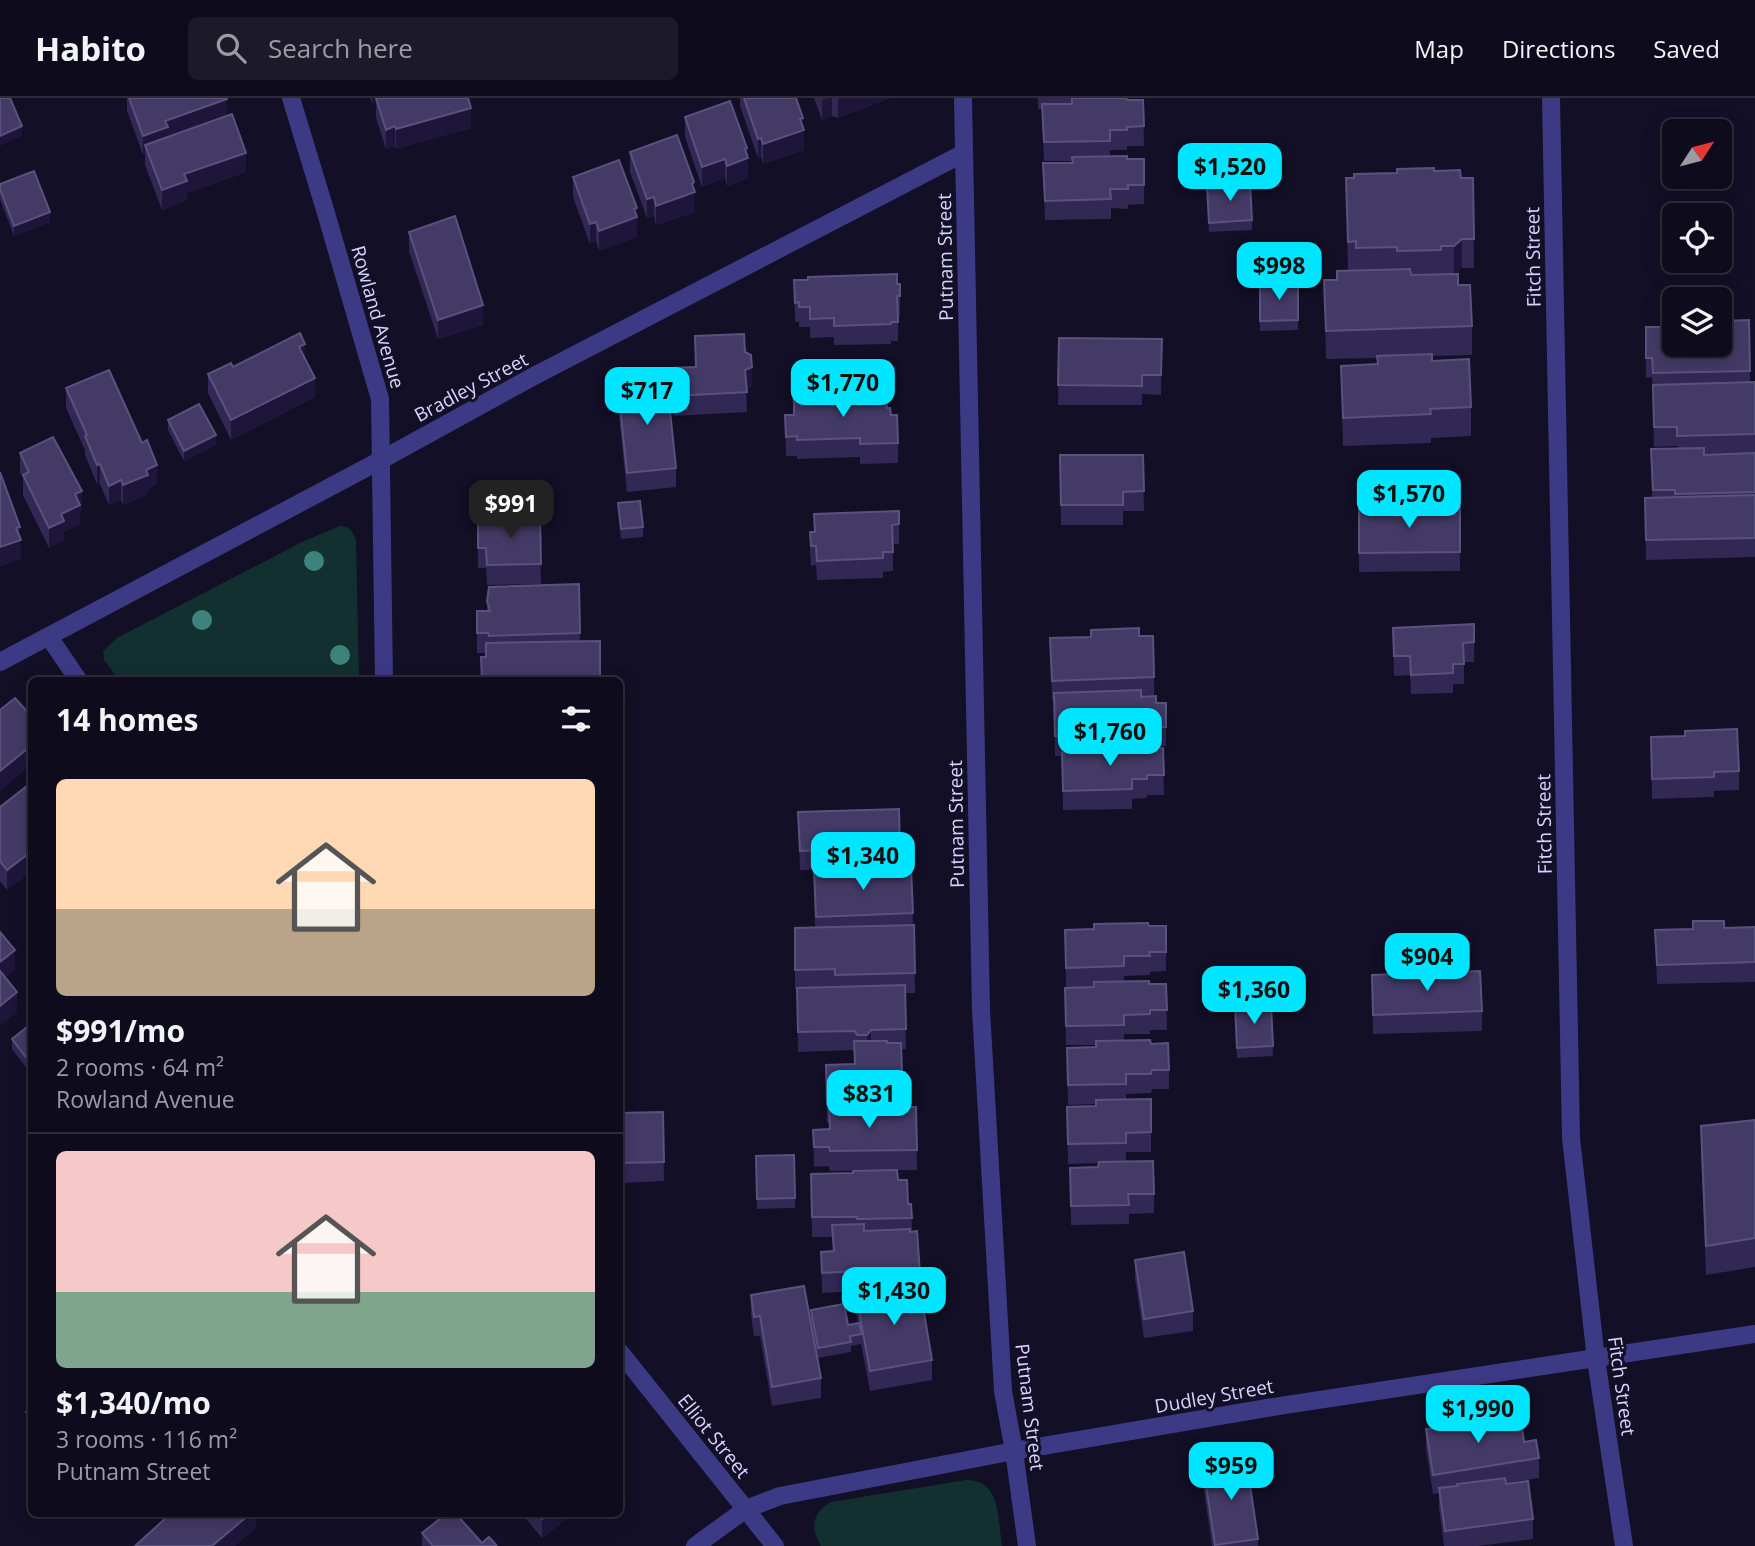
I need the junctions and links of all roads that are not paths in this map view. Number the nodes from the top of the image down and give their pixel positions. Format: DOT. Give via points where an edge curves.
graph roads {
  1 [pos="291,98"];
  2 [pos="963,98"];
  3 [pos="1551,98"];
  4 [pos="964,153"];
  5 [pos="381,460"];
  6 [pos="49,637"];
  7 [pos="0,662"];
  8 [pos="76,677"];
  9 [pos="384,677"];
  10 [pos="1755,1334"];
  11 [pos="623,1356"];
  12 [pos="1596,1359"];
  13 [pos="1014,1451"];
  14 [pos="746,1510"];
  15 [pos="695,1546"];
  16 [pos="775,1546"];
  17 [pos="1027,1546"];
  18 [pos="1625,1546"];
  1 -- 5 [label="street, Rowland Avenue" via="380,399"];
  2 -- 4 [label="street, Putnam Street"];
  3 -- 12 [label="street, Fitch Street" via="1571,1138"];
  4 -- 5 [label="street, Bradley Street"];
  4 -- 13 [label="street, Putnam Street" via="981,1010 1003,1391"];
  5 -- 6 [label="street, Bradley Street"];
  5 -- 9 [label="street, Rowland Avenue"];
  6 -- 7 [label="street, Bradley Street"];
  6 -- 8 [label="street"];
  10 -- 12 [label="street, Dudley Street"];
  11 -- 14 [label="street, Elliot Street"];
  12 -- 13 [label="street, Dudley Street"];
  12 -- 18 [label="street, Fitch Street"];
  13 -- 14 [label="street, Dudley Street" via="780,1496"];
  13 -- 17 [label="street, Putnam Street"];
  14 -- 15 [label="street, Dudley Street"];
  14 -- 16 [label="street, Elliot Street"];
}
